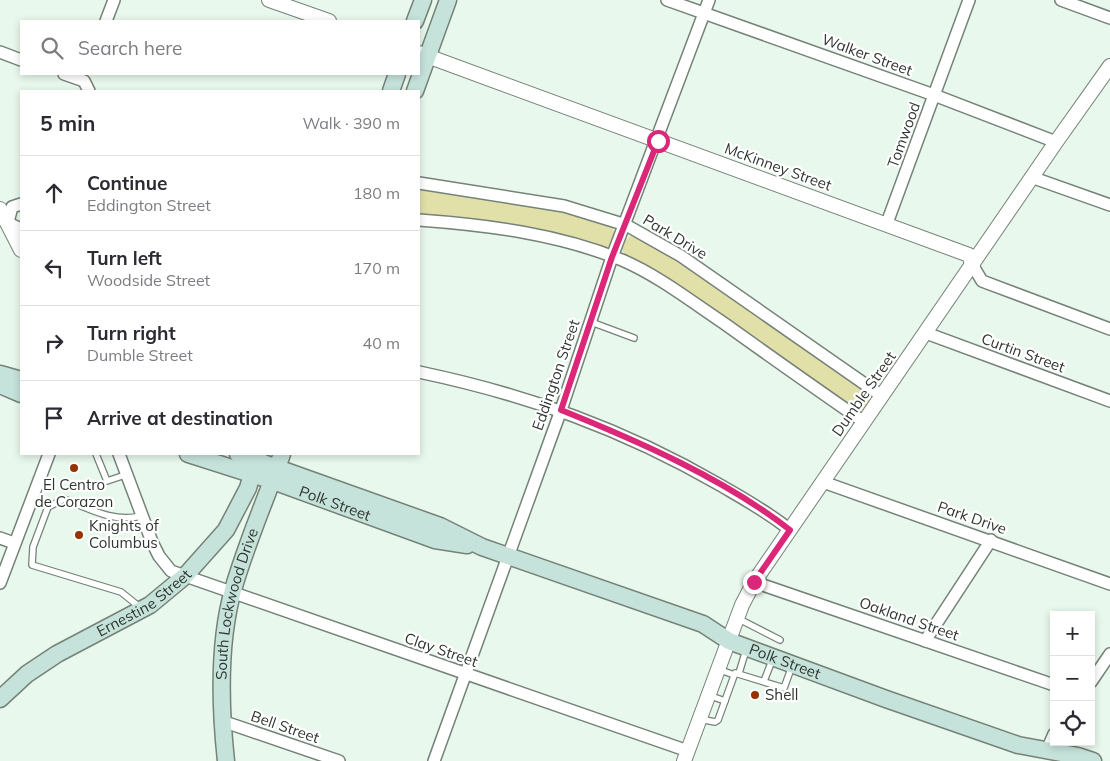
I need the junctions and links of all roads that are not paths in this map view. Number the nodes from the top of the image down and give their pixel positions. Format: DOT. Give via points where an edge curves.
graph roads {
  1 [pos="114,0"];
  2 [pos="269,0"];
  3 [pos="423,0"];
  4 [pos="448,0"];
  5 [pos="667,0"];
  6 [pos="709,0"];
  7 [pos="970,0"];
  8 [pos="1061,0"];
  9 [pos="704,14"];
  10 [pos="1110,18"];
  11 [pos="106,20"];
  12 [pos="326,20"];
  13 [pos="416,20"];
  14 [pos="0,52"];
  15 [pos="423,55"];
  16 [pos="20,60"];
  17 [pos="1110,66"];
  18 [pos="420,68"];
  19 [pos="67,75"];
  20 [pos="397,75"];
  21 [pos="419,75"];
  22 [pos="1106,81"];
  23 [pos="87,82"];
  24 [pos="391,90"];
  25 [pos="415,90"];
  26 [pos="934,95"];
  27 [pos="658,141"];
  28 [pos="1056,142"];
  29 [pos="1031,177"];
  30 [pos="420,183"];
  31 [pos="20,204"];
  32 [pos="1110,206"];
  33 [pos="0,209"];
  34 [pos="420,220"];
  35 [pos="4,221"];
  36 [pos="887,223"];
  37 [pos="626,225"];
  38 [pos="20,229"];
  39 [pos="20,248"];
  40 [pos="612,257"];
  41 [pos="973,266"];
  42 [pos="591,322"];
  43 [pos="1110,329"];
  44 [pos="926,333"];
  45 [pos="634,338"];
  46 [pos="420,372"];
  47 [pos="0,374"];
  48 [pos="20,380"];
  49 [pos="0,385"];
  50 [pos="20,394"];
  51 [pos="882,396"];
  52 [pos="1110,401"];
  53 [pos="561,410"];
  54 [pos="864,422"];
  55 [pos="49,455"];
  56 [pos="98,455"];
  57 [pos="119,455"];
  58 [pos="196,455"];
  59 [pos="240,455"];
  60 [pos="255,462"];
  61 [pos="278,467"];
  62 [pos="125,475"];
  63 [pos="823,482"];
  64 [pos="141,516"];
  65 [pos="790,530"];
  66 [pos="0,538"];
  67 [pos="991,540"];
  68 [pos="14,543"];
  69 [pos="508,557"];
  70 [pos="185,576"];
  71 [pos="754,582"];
  72 [pos="0,583"];
  73 [pos="1110,584"];
  74 [pos="233,592"];
  75 [pos="143,609"];
  76 [pos="737,618"];
  77 [pos="780,640"];
  78 [pos="729,641"];
  79 [pos="925,641"];
  80 [pos="747,648"];
  81 [pos="1110,654"];
  82 [pos="773,658"];
  83 [pos="792,665"];
  84 [pos="718,669"];
  85 [pos="465,674"];
  86 [pos="736,674"];
  87 [pos="1095,676"];
  88 [pos="764,681"];
  89 [pos="1050,684"];
  90 [pos="708,695"];
  91 [pos="0,699"];
  92 [pos="725,701"];
  93 [pos="700,719"];
  94 [pos="222,721"];
  95 [pos="1050,743"];
  96 [pos="1047,750"];
  97 [pos="686,756"];
  98 [pos="226,761"];
  99 [pos="339,761"];
  100 [pos="434,761"];
  101 [pos="1093,761"];
  1 -- 11 [label="street"];
  2 -- 12 [label="street"];
  3 -- 13 [label="main road"];
  4 -- 15 [label="main road"];
  5 -- 9 [label="street, Walker Street"];
  6 -- 9 [label="street, Eddington Street"];
  7 -- 26 [label="street, Tomwood"];
  8 -- 10 [label="street"];
  9 -- 26 [label="street, Walker Street"];
  9 -- 27 [label="street, Eddington Street"];
  14 -- 16 [label="street"];
  15 -- 18 [label="main road"];
  15 -- 27 [label="street, McKinney Street"];
  17 -- 22 [label="street, Dumble Street"];
  19 -- 23 [label="street"];
  20 -- 24 [label="main road"];
  21 -- 25 [label="main road"];
  22 -- 28 [label="street, Dumble Street"];
  26 -- 28 [label="street, Walker Street"];
  26 -- 36 [label="street, Tomwood"];
  27 -- 36 [label="street, McKinney Street"];
  27 -- 37 [label="street, Eddington Street"];
  28 -- 29 [label="street, Dumble Street"];
  29 -- 32 [label="street"];
  29 -- 41 [label="street, Dumble Street"];
  30 -- 37 [label="street, Park Drive" via="564,206"];
  31 -- 35 [label="street" via="12,207"];
  33 -- 35 [label="street"];
  34 -- 40 [label="street" via="509,230"];
  35 -- 38 [label="street"];
  35 -- 39 [label="street"];
  36 -- 41 [label="street, McKinney Street" via="969,255"];
  37 -- 40 [label="street, Eddington Street"];
  37 -- 51 [label="street, Park Drive" via="681,256"];
  40 -- 42 [label="street, Eddington Street"];
  40 -- 54 [label="street" via="671,287"];
  41 -- 43 [label="street, McKinney Street" via="982,281"];
  41 -- 44 [label="street, Dumble Street"];
  42 -- 45 [label="lane"];
  42 -- 53 [label="street, Eddington Street"];
  44 -- 51 [label="street, Dumble Street"];
  44 -- 52 [label="street, Curtin Street"];
  46 -- 53 [label="street" via="476,384"];
  47 -- 48 [label="main road"];
  49 -- 50 [label="main road"];
  51 -- 54 [label="street, Dumble Street"];
  53 -- 65 [label="street" via="623,435 690,468 773,516"];
  53 -- 69 [label="street, Eddington Street"];
  54 -- 63 [label="street, Dumble Street"];
  55 -- 68 [label="street"];
  56 -- 62 [label="lane" via="107,482"];
  57 -- 62 [label="street, Clay Street"];
  58 -- 60 [label="main road, Polk Street"];
  59 -- 60 [label="main road, Polk Street"];
  60 -- 61 [label="main road, Polk Street"];
  60 -- 70 [label="main road, Ernestine Street" via="248,488 226,530"];
  61 -- 69 [label="main road, Polk Street" via="435,540 482,548"];
  61 -- 74 [label="main road, South Lockwood Drive"];
  62 -- 64 [label="street, Clay Street"];
  63 -- 65 [label="street, Dumble Street"];
  63 -- 67 [label="street, Park Drive"];
  64 -- 70 [label="street, Clay Street" via="159,556 171,571"];
  64 -- 75 [label="lane" via="116,518 64,499 48,507 33,547 32,565 121,592"];
  65 -- 71 [label="street, Dumble Street"];
  66 -- 68 [label="street"];
  67 -- 73 [label="street, Park Drive"];
  67 -- 79 [label="street"];
  68 -- 72 [label="street"];
  69 -- 78 [label="main road, Polk Street" via="703,624"];
  69 -- 85 [label="street, Eddington Street"];
  70 -- 74 [label="street, Clay Street"];
  70 -- 75 [label="main road, Ernestine Street"];
  71 -- 76 [label="street, Dumble Street"];
  71 -- 79 [label="street, Oakland Street"];
  74 -- 85 [label="street, Clay Street"];
  74 -- 94 [label="main road, South Lockwood Drive" via="222,673"];
  75 -- 91 [label="main road, Ernestine Street" via="57,654 27,674"];
  76 -- 77 [label="lane"];
  76 -- 78 [label="street, Dumble Street"];
  78 -- 80 [label="main road, Polk Street"];
  78 -- 84 [label="street, Dumble Street"];
  79 -- 89 [label="street, Oakland Street"];
  80 -- 82 [label="main road, Polk Street"];
  80 -- 86 [label="lane"];
  81 -- 87 [label="street"];
  82 -- 83 [label="main road, Polk Street"];
  82 -- 88 [label="lane"];
  83 -- 88 [label="lane" via="784,688"];
  83 -- 96 [label="main road, Polk Street" via="1018,745"];
  84 -- 86 [label="lane"];
  84 -- 90 [label="street, Dumble Street"];
  85 -- 97 [label="street, Clay Street"];
  85 -- 100 [label="street, Eddington Street"];
  86 -- 88 [label="lane"];
  86 -- 92 [label="lane"];
  90 -- 92 [label="lane"];
  90 -- 93 [label="street, Dumble Street"];
  92 -- 93 [label="lane" via="717,722"];
  93 -- 97 [label="street, Dumble Street"];
  94 -- 98 [label="main road, South Lockwood Drive"];
  94 -- 99 [label="street, Bell Street"];
  95 -- 96 [label="street"];
  96 -- 101 [label="main road, Polk Street"];
}
